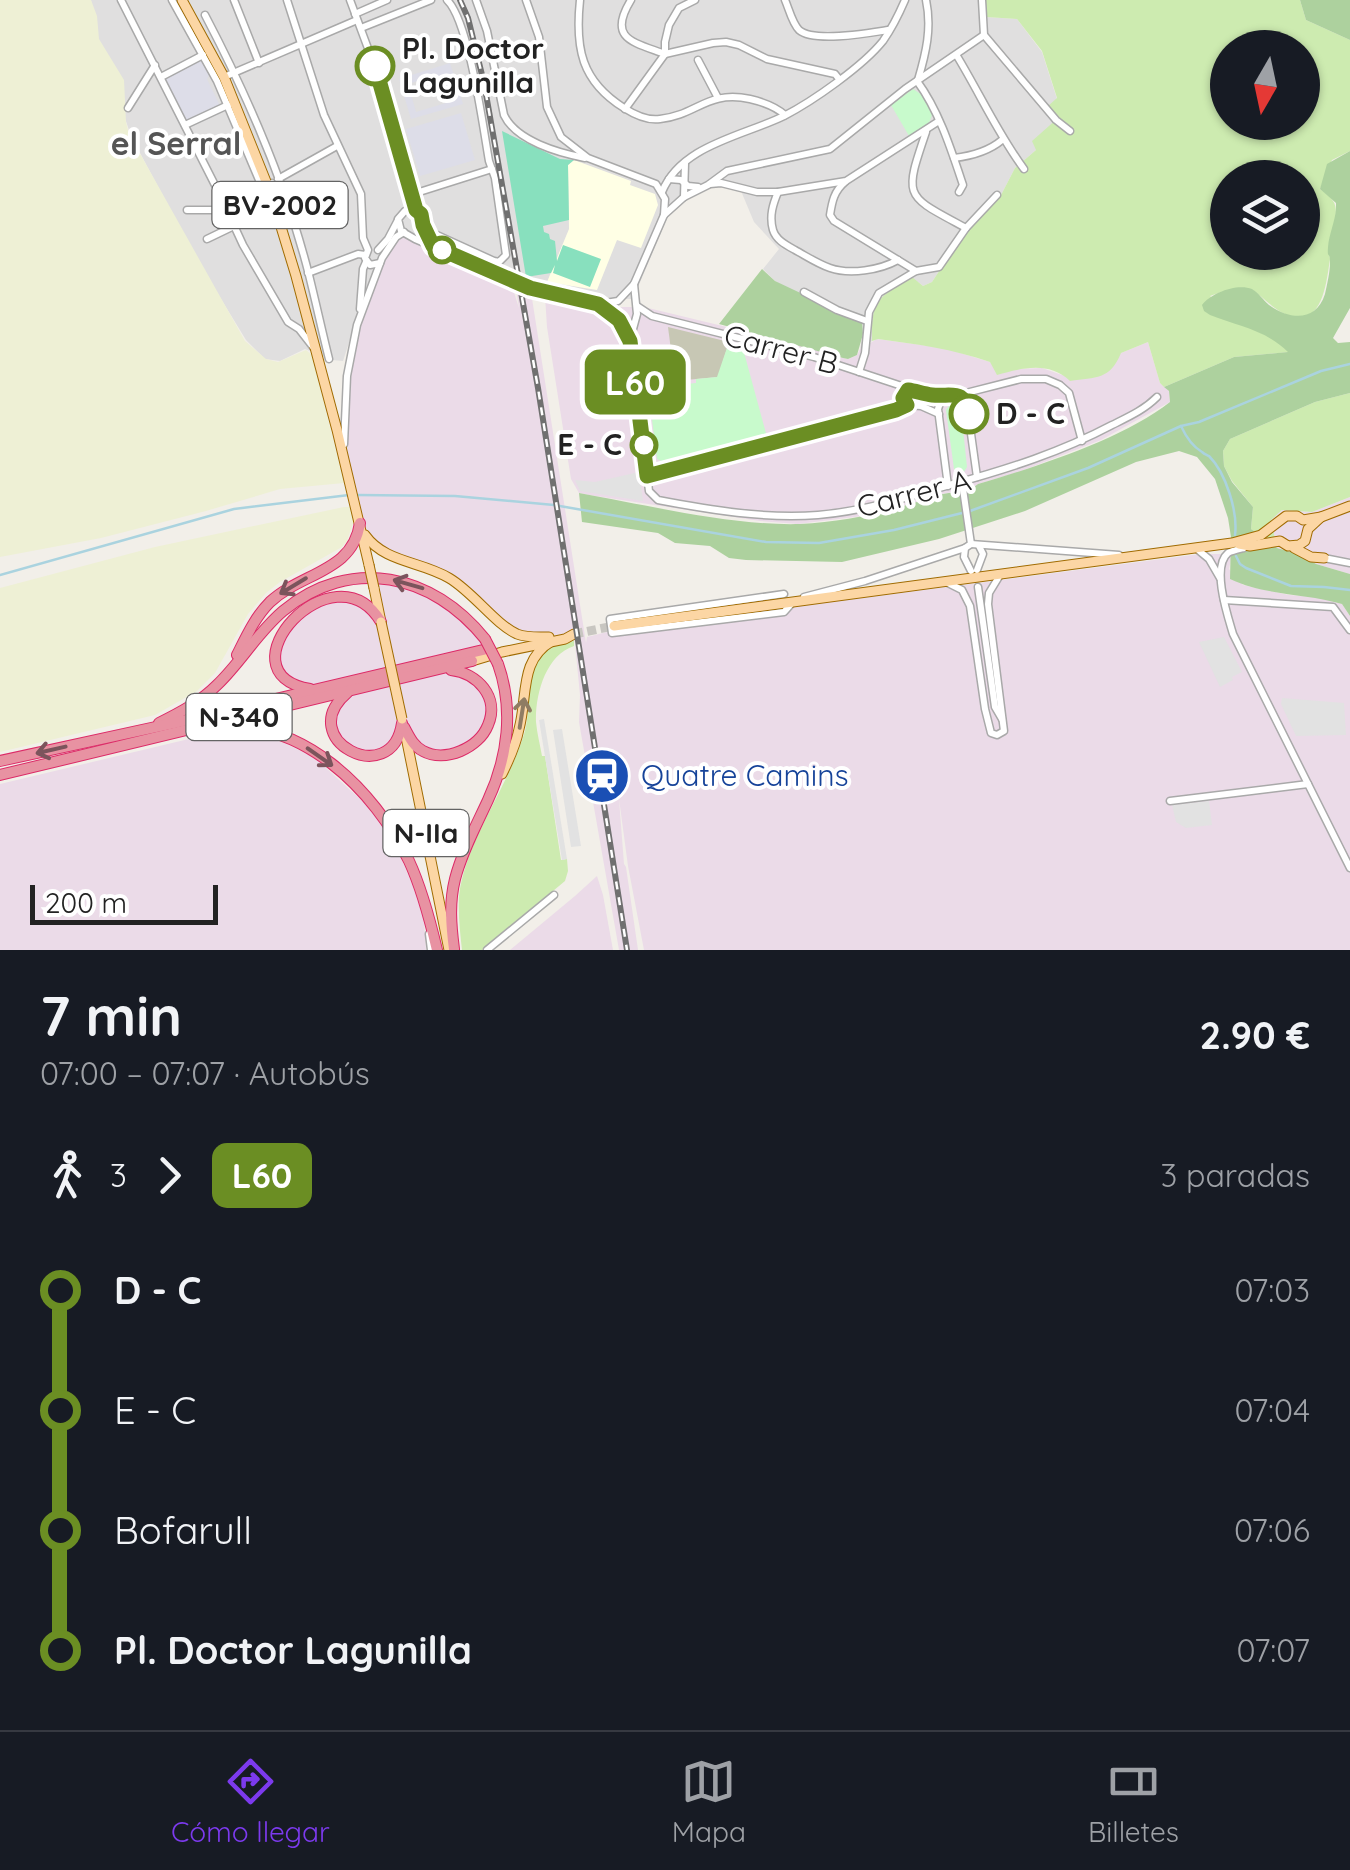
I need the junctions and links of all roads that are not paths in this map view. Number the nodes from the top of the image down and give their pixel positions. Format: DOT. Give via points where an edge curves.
graph roads {
  1 [pos="122,0"];
  2 [pos="172,0"];
  3 [pos="185,0"];
  4 [pos="234,0"];
  5 [pos="287,0"];
  6 [pos="350,0"];
  7 [pos="387,0"];
  8 [pos="431,0"];
  9 [pos="447,0"];
  10 [pos="476,0"];
  11 [pos="526,0"];
  12 [pos="580,0"];
  13 [pos="631,0"];
  14 [pos="695,0"];
  15 [pos="786,0"];
  16 [pos="905,0"];
  17 [pos="926,0"];
  18 [pos="982,0"];
  19 [pos="205,14"];
  20 [pos="360,22"];
  21 [pos="890,30"];
  22 [pos="984,35"];
  23 [pos="301,45"];
  24 [pos="665,54"];
  25 [pos="203,55"];
  26 [pos="957,56"];
  27 [pos="698,60"];
  28 [pos="259,62"];
  29 [pos="155,65"];
  30 [pos="229,75"];
  31 [pos="161,78"];
  32 [pos="839,79"];
  33 [pos="918,81"];
  34 [pos="718,98"];
  35 [pos="228,105"];
  36 [pos="128,108"];
  37 [pos="625,109"];
  38 [pos="785,115"];
  39 [pos="939,121"];
  40 [pos="185,125"];
  41 [pos="926,131"];
  42 [pos="1070,131"];
  43 [pos="561,138"];
  44 [pos="1002,140"];
  45 [pos="337,146"];
  46 [pos="548,146"];
  47 [pos="588,158"];
  48 [pos="954,158"];
  49 [pos="685,162"];
  50 [pos="492,170"];
  51 [pos="1024,170"];
  52 [pos="727,171"];
  53 [pos="668,181"];
  54 [pos="688,182"];
  55 [pos="270,184"];
  56 [pos="656,184"];
  57 [pos="726,185"];
  58 [pos="708,186"];
  59 [pos="834,187"];
  60 [pos="778,192"];
  61 [pos="959,192"];
  62 [pos="413,194"];
  63 [pos="997,195"];
  64 [pos="664,196"];
  65 [pos="684,197"];
  66 [pos="674,204"];
  67 [pos="225,207"];
  68 [pos="187,210"];
  69 [pos="416,210"];
  70 [pos="664,216"];
  71 [pos="398,219"];
  72 [pos="234,226"];
  73 [pos="424,228"];
  74 [pos="966,228"];
  75 [pos="407,234"];
  76 [pos="206,239"];
  77 [pos="433,246"];
  78 [pos="366,256"];
  79 [pos="380,257"];
  80 [pos="898,260"];
  81 [pos="916,271"];
  82 [pos="308,273"];
  83 [pos="634,284"];
  84 [pos="804,292"];
  85 [pos="620,300"];
  86 [pos="598,304"];
  87 [pos="636,305"];
  88 [pos="652,316"];
  89 [pos="617,318"];
  90 [pos="634,320"];
  91 [pos="867,321"];
  92 [pos="293,324"];
  93 [pos="358,324"];
  94 [pos="312,336"];
  95 [pos="630,341"];
  96 [pos="329,359"];
  97 [pos="860,372"];
  98 [pos="917,392"];
  99 [pos="947,395"];
  100 [pos="958,395"];
  101 [pos="1157,397"];
  102 [pos="907,398"];
  103 [pos="938,414"];
  104 [pos="1082,441"];
  105 [pos="343,455"];
  106 [pos="647,476"];
  107 [pos="978,478"];
  108 [pos="962,485"];
  109 [pos="948,486"];
  110 [pos="1350,506"];
  111 [pos="360,522"];
  112 [pos="1278,524"];
  113 [pos="1306,528"];
  114 [pos="1270,540"];
  115 [pos="971,543"];
  116 [pos="1292,546"];
  117 [pos="1228,547"];
  118 [pos="1196,548"];
  119 [pos="1134,556"];
  120 [pos="1324,558"];
  121 [pos="1350,564"];
  122 [pos="1000,575"];
  123 [pos="1221,579"];
  124 [pos="947,582"];
  125 [pos="784,594"];
  126 [pos="1224,600"];
  127 [pos="793,602"];
  128 [pos="774,605"];
  129 [pos="382,622"];
  130 [pos="614,626"];
  131 [pos="1350,630"];
  132 [pos="550,639"];
  133 [pos="484,645"];
  134 [pos="472,662"];
  135 [pos="440,669"];
  136 [pos="230,670"];
  137 [pos="316,690"];
  138 [pos="352,690"];
  139 [pos="1002,720"];
  140 [pos="989,721"];
  141 [pos="403,723"];
  142 [pos="152,726"];
  143 [pos="126,745"];
  144 [pos="0,761"];
  145 [pos="0,776"];
  146 [pos="1308,784"];
  147 [pos="492,790"];
  148 [pos="1170,801"];
  149 [pos="1350,868"];
  150 [pos="554,894"];
  151 [pos="434,950"];
  152 [pos="452,950"];
  153 [pos="487,950"];
  1 -- 29 [label="street"];
  2 -- 25 [label="street"];
  3 -- 30 [label="main road, BV-2002"];
  4 -- 28 [label="street"];
  5 -- 23 [label="street"];
  6 -- 20 [label="street"];
  7 -- 20 [label="street"];
  8 -- 20 [label="street"];
  9 -- 50 [label="street" via="468,49"];
  10 -- 46 [label="street" via="508,124"];
  11 -- 43 [label="street" via="539,37 547,107"];
  12 -- 37 [label="street" via="586,70"];
  13 -- 24 [label="street" via="622,32"];
  14 -- 24 [label="street" via="679,8"];
  15 -- 21 [label="street" via="800,31 812,36"];
  16 -- 21 [label="street"];
  17 -- 33 [label="street" via="930,18"];
  18 -- 22 [label="street"];
  19 -- 30 [label="street"];
  20 -- 23 [label="street"];
  20 -- 62 [label="street"];
  21 -- 32 [label="street"];
  22 -- 26 [label="street"];
  22 -- 42 [label="street"];
  23 -- 28 [label="street"];
  23 -- 45 [label="street"];
  24 -- 32 [label="street" via="726,42"];
  24 -- 37 [label="street"];
  25 -- 31 [label="street"];
  25 -- 35 [label="street"];
  26 -- 33 [label="street"];
  26 -- 44 [label="street"];
  27 -- 34 [label="street"];
  28 -- 30 [label="street"];
  29 -- 31 [label="street"];
  29 -- 36 [label="street"];
  30 -- 55 [label="main road, BV-2002"];
  31 -- 40 [label="street"];
  32 -- 38 [label="street"];
  33 -- 39 [label="street"];
  33 -- 52 [label="street" via="830,149"];
  34 -- 37 [label="street" via="660,120"];
  34 -- 38 [label="street" via="755,100"];
  35 -- 40 [label="street"];
  35 -- 55 [label="street"];
  38 -- 49 [label="street"];
  39 -- 41 [label="street"];
  39 -- 48 [label="street"];
  40 -- 67 [label="street"];
  41 -- 59 [label="street"];
  41 -- 74 [label="street" via="912,189 926,206"];
  43 -- 46 [label="street"];
  43 -- 47 [label="street"];
  44 -- 48 [label="street"];
  44 -- 51 [label="street"];
  45 -- 55 [label="street"];
  45 -- 78 [label="street" via="361,194"];
  46 -- 47 [label="street"];
  47 -- 56 [label="street"];
  48 -- 61 [label="street" via="963,184"];
  49 -- 53 [label="street"];
  49 -- 54 [label="street"];
  50 -- 62 [label="street"];
  50 -- 73 [label="street" via="503,260 494,262"];
  52 -- 57 [label="street"];
  52 -- 58 [label="street"];
  53 -- 54 [label="street"];
  53 -- 56 [label="street"];
  53 -- 64 [label="street"];
  54 -- 58 [label="street"];
  54 -- 65 [label="street"];
  55 -- 67 [label="street"];
  55 -- 82 [label="street"];
  55 -- 94 [label="main road, BV-2002"];
  55 -- 94 [label="main road, BV-2002" via="294,251"];
  56 -- 64 [label="street"];
  57 -- 58 [label="street"];
  57 -- 60 [label="street"];
  58 -- 65 [label="street"];
  59 -- 60 [label="street"];
  59 -- 80 [label="street" via="834,221"];
  60 -- 80 [label="street" via="771,218 786,245 840,270"];
  62 -- 69 [label="street"];
  63 -- 74 [label="street"];
  64 -- 66 [label="street"];
  64 -- 70 [label="street"];
  65 -- 66 [label="street"];
  66 -- 70 [label="street"];
  67 -- 68 [label="street"];
  67 -- 72 [label="street"];
  69 -- 71 [label="street"];
  69 -- 73 [label="street"];
  70 -- 83 [label="street"];
  71 -- 75 [label="street"];
  71 -- 79 [label="street"];
  72 -- 76 [label="street"];
  72 -- 92 [label="street"];
  73 -- 75 [label="street"];
  73 -- 77 [label="street"];
  74 -- 81 [label="street" via="939,267"];
  75 -- 77 [label="street"];
  75 -- 79 [label="street"];
  77 -- 86 [label="street" via="530,288"];
  78 -- 79 [label="street"];
  78 -- 79 [label="street" via="373,266"];
  78 -- 82 [label="street"];
  78 -- 93 [label="street"];
  79 -- 93 [label="street"];
  80 -- 81 [label="street"];
  81 -- 91 [label="street" via="880,293"];
  82 -- 96 [label="street"];
  83 -- 85 [label="street"];
  83 -- 87 [label="street"];
  84 -- 91 [label="street"];
  85 -- 86 [label="street"];
  85 -- 87 [label="street"];
  85 -- 89 [label="street"];
  86 -- 89 [label="street"];
  87 -- 88 [label="street, Carrer B"];
  87 -- 90 [label="street"];
  88 -- 90 [label="street, Carrer B"];
  88 -- 97 [label="street, Carrer B"];
  89 -- 90 [label="street"];
  89 -- 95 [label="street"];
  90 -- 95 [label="street"];
  91 -- 97 [label="street"];
  92 -- 94 [label="street"];
  92 -- 94 [label="street"];
  93 -- 105 [label="street" via="347,376"];
  94 -- 105 [label="main road, BV-2002"];
  95 -- 106 [label="street"];
  97 -- 102 [label="street, Carrer B"];
  98 -- 99 [label="street, Carrer B"];
  98 -- 102 [label="street, Carrer B"];
  98 -- 102 [label="street" via="919,399"];
  99 -- 100 [label="street, Carrer B"];
  99 -- 103 [label="street"];
  100 -- 104 [label="street, Carrer B" via="1021,378 1053,381 1068,393"];
  100 -- 107 [label="street" via="968,405"];
  101 -- 104 [label="street, Carrer A"];
  102 -- 103 [label="street, Carrer B"];
  102 -- 106 [label="street" via="896,410"];
  103 -- 109 [label="street"];
  104 -- 107 [label="street, Carrer A"];
  105 -- 111 [label="main road, BV-2002"];
  106 -- 109 [label="street, Carrer A" via="654,498 780,516 882,505"];
  107 -- 108 [label="street, Carrer A"];
  108 -- 109 [label="street, Carrer A"];
  108 -- 115 [label="street"];
  110 -- 113 [label="main road"];
  111 -- 129 [label="main road, N-IIa, bridge"];
  111 -- 132 [label="main road" via="382,552 463,588 513,632"];
  111 -- 136 [label="highway, one-way" via="345,556 262,611"];
  112 -- 113 [label="main road" via="1291,515"];
  112 -- 114 [label="main road"];
  112 -- 114 [label="main road"];
  113 -- 116 [label="main road"];
  113 -- 120 [label="main road" via="1309,548"];
  114 -- 116 [label="main road"];
  114 -- 117 [label="main road"];
  114 -- 117 [label="main road"];
  115 -- 115 [label="street" via="983,554 974,571 964,556"];
  115 -- 119 [label="street"];
  115 -- 128 [label="street"];
  116 -- 120 [label="main road"];
  117 -- 118 [label="main road"];
  117 -- 123 [label="street"];
  118 -- 119 [label="main road"];
  118 -- 123 [label="street"];
  119 -- 122 [label="main road"];
  120 -- 121 [label="street"];
  122 -- 124 [label="main road"];
  122 -- 139 [label="street" via="988,604"];
  123 -- 126 [label="street"];
  124 -- 127 [label="main road"];
  124 -- 140 [label="street" via="962,590 970,606"];
  125 -- 127 [label="street" via="610,619 612,633 784,612"];
  126 -- 131 [label="street" via="1332,608"];
  126 -- 146 [label="street" via="1233,634"];
  127 -- 128 [label="main road"];
  128 -- 130 [label="main road"];
  129 -- 137 [label="highway" via="366,603 349,597 331,598 288,624 274,654 280,672"];
  129 -- 141 [label="main road, N-IIa, bridge"];
  132 -- 133 [label="main road, N-340"];
  132 -- 134 [label="main road, N-340"];
  147 -- 132 [label="main road, one-way" via="518,735 531,661"];
  133 -- 136 [label="highway, one-way" via="456,607 422,588 358,579 320,588 287,608"];
  133 -- 137 [label="highway, N-340"];
  133 -- 147 [label="highway, bridge" via="498,664 508,719"];
  134 -- 135 [label="highway, N-340"];
  135 -- 138 [label="highway, N-340"];
  135 -- 141 [label="highway" via="463,672 486,692 486,730 473,744 438,756 416,746"];
  136 -- 142 [label="highway" via="199,701"];
  137 -- 142 [label="highway, N-340"];
  138 -- 141 [label="highway" via="332,712 342,746 374,756 398,739"];
  138 -- 143 [label="highway, N-340"];
  139 -- 140 [label="street" via="1004,731 997,735 990,733"];
  139 -- 140 [label="street" via="976,587"];
  141 -- 152 [label="main road, N-IIa"];
  142 -- 144 [label="highway, N-340, one-way"];
  143 -- 145 [label="highway, N-340"];
  143 -- 151 [label="highway, one-way" via="228,727 302,744 378,811 408,859"];
  146 -- 148 [label="street"];
  146 -- 149 [label="street"];
  147 -- 152 [label="highway" via="455,878"];
  150 -- 153 [label="street"];
}
